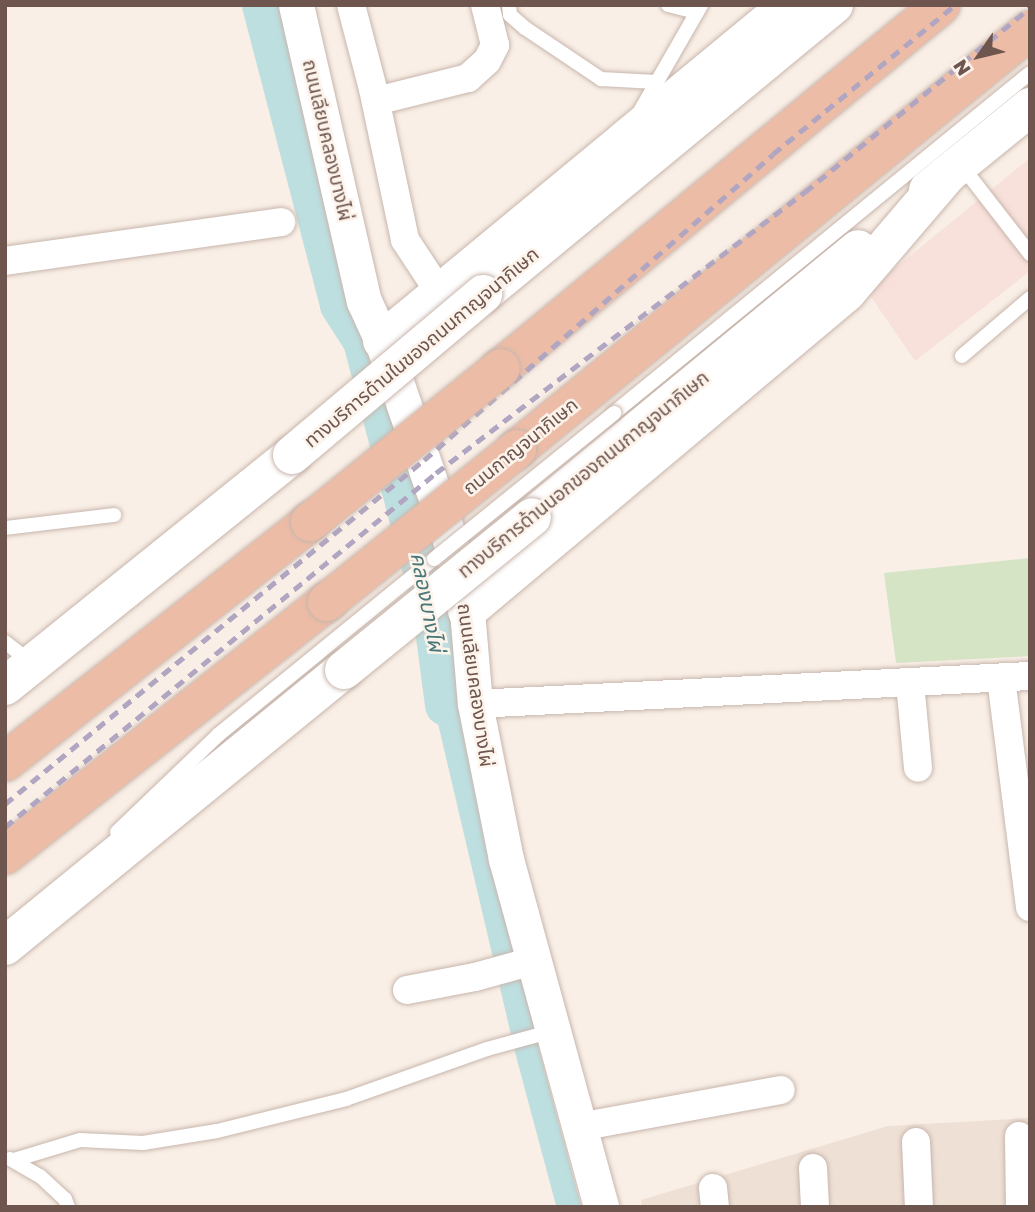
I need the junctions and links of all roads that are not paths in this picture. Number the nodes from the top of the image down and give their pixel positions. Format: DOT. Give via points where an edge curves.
graph roads {
  1 [pos="296,5"];
  2 [pos="351,5"];
  3 [pos="668,5"];
  4 [pos="794,5"];
  5 [pos="834,5"];
  6 [pos="941,5"];
  7 [pos="699,9"];
  8 [pos="499,12"];
  9 [pos="1030,30"];
  10 [pos="1030,73"];
  11 [pos="656,82"];
  12 [pos="376,101"];
  13 [pos="1030,107"];
  14 [pos="630,136"];
  15 [pos="954,169"];
  16 [pos="281,222"];
  17 [pos="1030,254"];
  18 [pos="5,261"];
  19 [pos="440,293"];
  20 [pos="1030,298"];
  21 [pos="382,341"];
  22 [pos="962,356"];
  23 [pos="114,515"];
  24 [pos="5,528"];
  25 [pos="467,611"];
  26 [pos="15,664"];
  27 [pos="1030,676"];
  28 [pos="1002,678"];
  29 [pos="910,683"];
  30 [pos="475,704"];
  31 [pos="5,762"];
  32 [pos="918,768"];
  33 [pos="5,855"];
  34 [pos="1030,906"];
  35 [pos="5,938"];
  36 [pos="5,946"];
  37 [pos="527,963"];
  38 [pos="407,990"];
  39 [pos="545,1033"];
  40 [pos="781,1090"];
  41 [pos="579,1127"];
  42 [pos="1019,1136"];
  43 [pos="916,1142"];
  44 [pos="10,1159"];
  45 [pos="813,1168"];
  46 [pos="68,1207"];
  47 [pos="601,1207"];
  48 [pos="815,1207"];
  49 [pos="919,1207"];
  50 [pos="1020,1207"];
  1 -- 21 [label="street, ถนนเลียบคลองบางไผ่" via="364,301"];
  2 -- 12 [label="street"];
  3 -- 7 [label="lane"];
  4 -- 14 [label="main road"];
  5 -- 26 [label="main road, ทางบริการด้านในของถนนกาญจนาภิเษก, bridge" via="292,455"];
  6 -- 31 [label="highway, bridge" via="501,368"];
  7 -- 11 [label="lane"];
  8 -- 11 [label="lane" via="601,79"];
  8 -- 12 [label="street" via="495,45 487,61 468,78"];
  9 -- 33 [label="highway, ถนนกาญจนาภิเษก, bridge" via="327,602"];
  10 -- 35 [label="lane, bridge" via="218,736"];
  11 -- 14 [label="lane"];
  12 -- 19 [label="street" via="404,240"];
  13 -- 15 [label="main road, ทางบริการด้านนอกของถนนกาญจนาภิเษก"];
  14 -- 19 [label="main road"];
  15 -- 17 [label="lane"];
  15 -- 25 [label="main road" via="847,292"];
  15 -- 36 [label="main road, ทางบริการด้านนอกของถนนกาญจนาภิเษก, bridge"];
  16 -- 18 [label="street"];
  19 -- 21 [label="main road"];
  20 -- 22 [label="lane"];
  21 -- 25 [label="street, ถนนเลียบคลองบางไผ่" via="450,540"];
  23 -- 24 [label="lane"];
  25 -- 30 [label="street, ถนนเลียบคลองบางไผ่"];
  27 -- 28 [label="street"];
  28 -- 29 [label="street"];
  28 -- 34 [label="street"];
  29 -- 30 [label="street"];
  29 -- 32 [label="street"];
  30 -- 37 [label="street, ถนนเลียบคลองบางไผ่"];
  37 -- 38 [label="street"];
  37 -- 39 [label="street, ถนนเลียบคลองบางไผ่"];
  39 -- 41 [label="street, ถนนเลียบคลองบางไผ่"];
  39 -- 44 [label="lane" via="346,1099 217,1131 143,1143 80,1140"];
  40 -- 41 [label="street"];
  41 -- 47 [label="street, ถนนเลียบคลองบางไผ่"];
  42 -- 50 [label="street"];
  43 -- 49 [label="street"];
  44 -- 46 [label="lane" via="40,1176"];
  45 -- 48 [label="street"];
}
